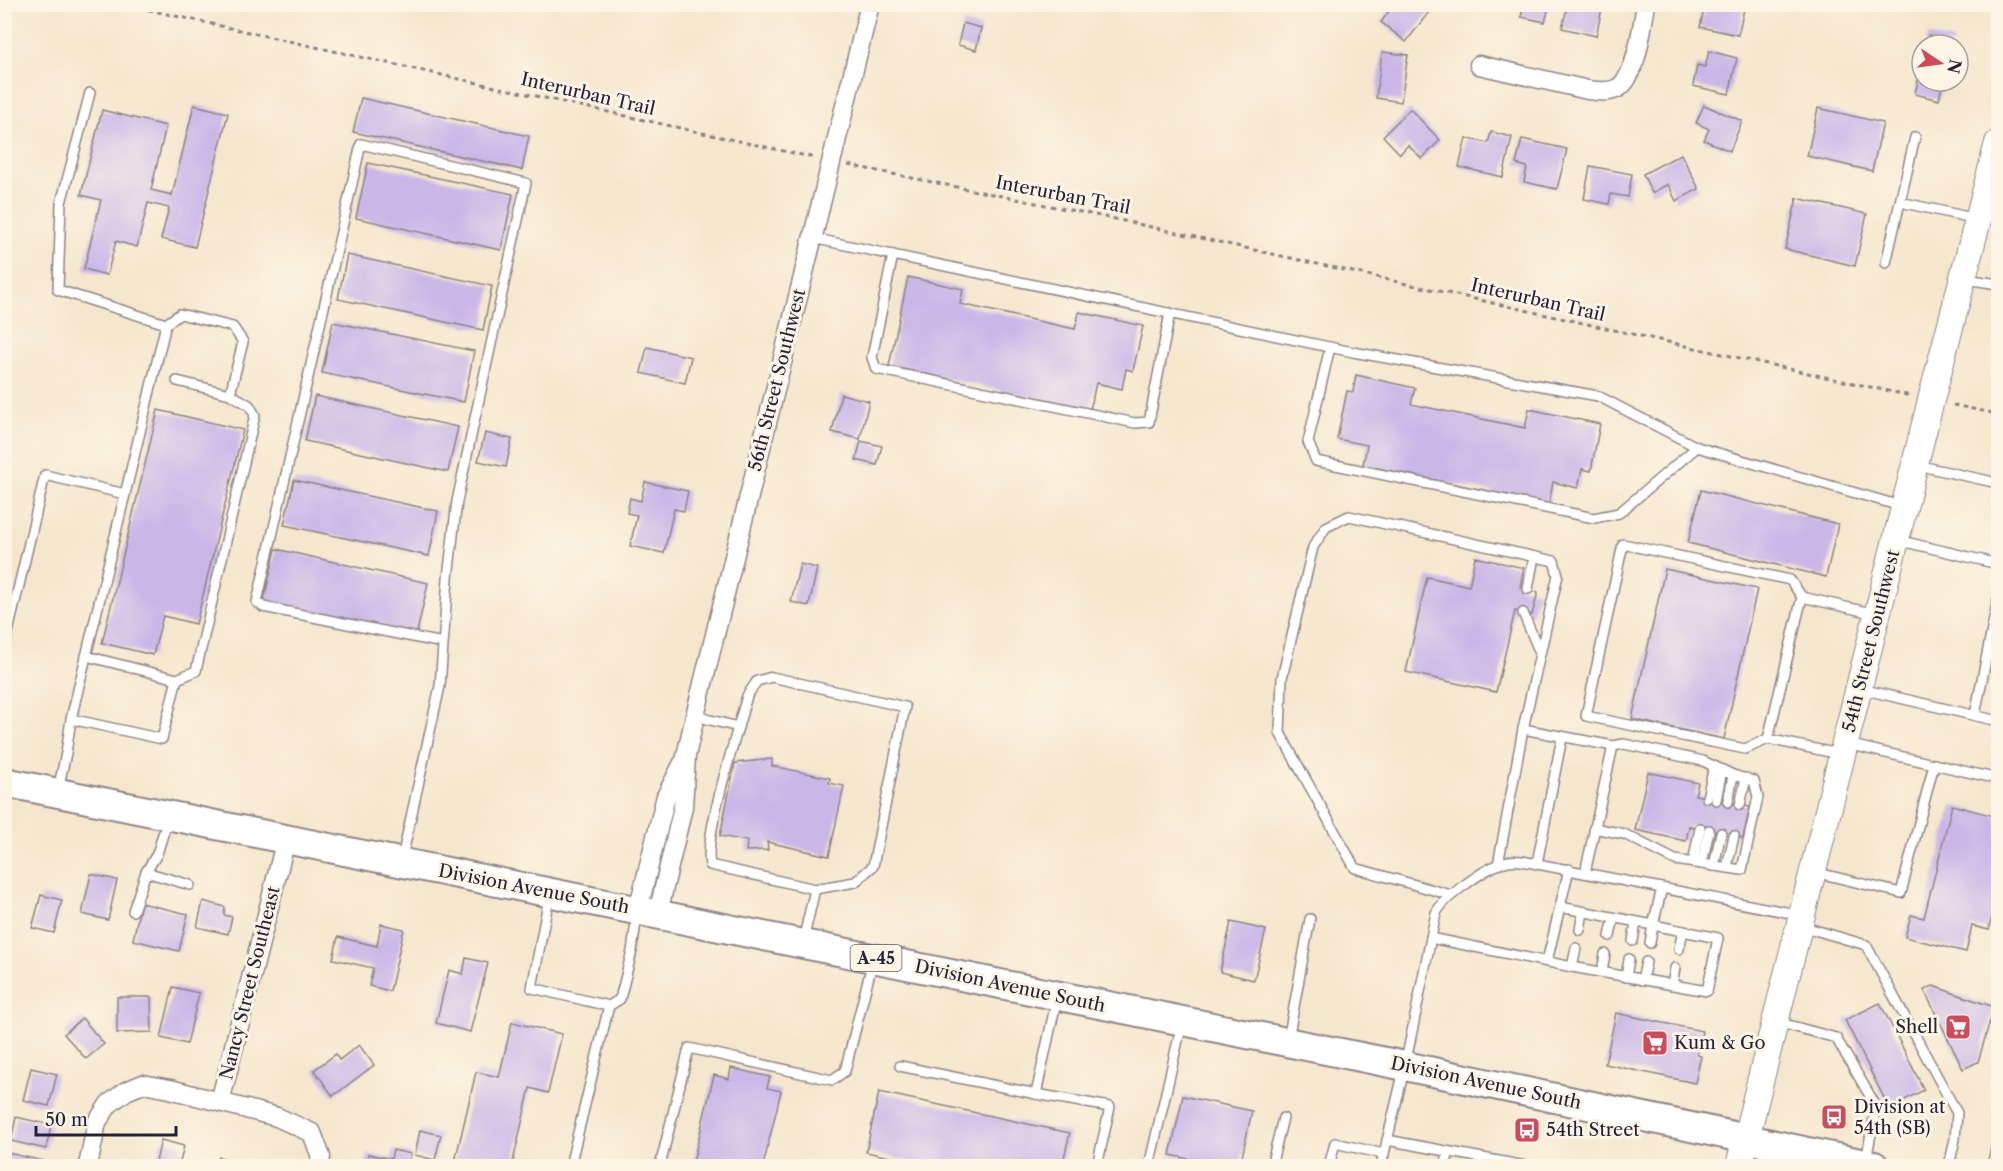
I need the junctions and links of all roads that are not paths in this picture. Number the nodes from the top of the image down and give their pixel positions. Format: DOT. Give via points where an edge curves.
graph roads {
  1 [pos="870,4"];
  2 [pos="1646,4"];
  3 [pos="1479,65"];
  4 [pos="90,93"];
  5 [pos="1915,137"];
  6 [pos="1998,143"];
  7 [pos="1900,202"];
  8 [pos="1979,219"];
  9 [pos="812,238"];
  10 [pos="893,255"];
  11 [pos="1886,263"];
  12 [pos="1963,279"];
  13 [pos="1998,284"];
  14 [pos="1170,313"];
  15 [pos="166,324"];
  16 [pos="1330,347"];
  17 [pos="177,381"];
  18 [pos="230,394"];
  19 [pos="1697,447"];
  20 [pos="1916,465"];
  21 [pos="1998,483"];
  22 [pos="125,494"];
  23 [pos="1906,507"];
  24 [pos="1898,540"];
  25 [pos="1534,557"];
  26 [pos="1998,564"];
  27 [pos="1528,589"];
  28 [pos="1802,597"];
  29 [pos="1998,599"];
  30 [pos="1523,613"];
  31 [pos="1878,614"];
  32 [pos="443,643"];
  33 [pos="4,649"];
  34 [pos="1540,653"];
  35 [pos="86,656"];
  36 [pos="177,679"];
  37 [pos="1859,689"];
  38 [pos="1975,715"];
  39 [pos="695,716"];
  40 [pos="71,718"];
  41 [pos="1998,721"];
  42 [pos="738,727"];
  43 [pos="1523,729"];
  44 [pos="1562,738"];
  45 [pos="1768,739"];
  46 [pos="1612,746"];
  47 [pos="1844,749"];
  48 [pos="1934,764"];
  49 [pos="1718,768"];
  50 [pos="1733,774"];
  51 [pos="1746,778"];
  52 [pos="1998,780"];
  53 [pos="4,782"];
  54 [pos="57,792"];
  55 [pos="1711,799"];
  56 [pos="1728,802"];
  57 [pos="1740,805"];
  58 [pos="169,815"];
  59 [pos="1594,828"];
  60 [pos="1704,829"];
  61 [pos="1721,833"];
  62 [pos="1734,836"];
  63 [pos="286,839"];
  64 [pos="400,863"];
  65 [pos="1536,863"];
  66 [pos="1697,863"];
  67 [pos="1498,865"];
  68 [pos="1714,866"];
  69 [pos="1727,867"];
  70 [pos="1569,869"];
  71 [pos="1812,871"];
  72 [pos="146,872"];
  73 [pos="1585,873"];
  74 [pos="190,885"];
  75 [pos="1662,888"];
  76 [pos="815,889"];
  77 [pos="550,892"];
  78 [pos="1451,894"];
  79 [pos="1560,907"];
  80 [pos="133,911"];
  81 [pos="648,911"];
  82 [pos="1583,912"];
  83 [pos="1614,918"];
  84 [pos="1310,919"];
  85 [pos="1799,920"];
  86 [pos="1636,922"];
  87 [pos="1653,925"];
  88 [pos="1580,930"];
  89 [pos="1683,931"];
  90 [pos="1610,936"];
  91 [pos="1431,938"];
  92 [pos="1633,941"];
  93 [pos="802,943"];
  94 [pos="1650,943"];
  95 [pos="1576,948"];
  96 [pos="1679,949"];
  97 [pos="1605,954"];
  98 [pos="873,958"];
  99 [pos="1629,959"];
  100 [pos="1547,961"];
  101 [pos="1646,962"];
  102 [pos="1572,967"];
  103 [pos="1675,968"];
  104 [pos="1602,972"];
  105 [pos="1626,977"];
  106 [pos="1642,980"];
  107 [pos="1672,985"];
  108 [pos="1058,996"];
  109 [pos="609,1006"];
  110 [pos="1182,1021"];
  111 [pos="1774,1021"];
  112 [pos="1288,1043"];
  113 [pos="900,1066"];
  114 [pos="1406,1066"];
  115 [pos="1036,1094"];
  116 [pos="220,1102"];
  117 [pos="1283,1118"];
  118 [pos="1746,1138"];
  119 [pos="1388,1140"];
  120 [pos="1998,1141"];
  121 [pos="1449,1152"];
  122 [pos="1384,1154"];
  123 [pos="1869,1166"];
  124 [pos="88,1167"];
  125 [pos="319,1167"];
  126 [pos="570,1167"];
  127 [pos="660,1167"];
  128 [pos="1097,1167"];
  129 [pos="1149,1167"];
  130 [pos="1271,1167"];
  131 [pos="1329,1167"];
  132 [pos="1381,1167"];
  133 [pos="1445,1167"];
  134 [pos="1525,1167"];
  135 [pos="1739,1167"];
  136 [pos="1949,1167"];
  137 [pos="1992,1167"];
  1 -- 9 [label="street, 56th Street Southwest"];
  2 -- 3 [label="street" via="1632,68 1619,88 1588,90"];
  4 -- 15 [label="lane" via="61,203 58,290"];
  5 -- 7 [label="lane"];
  6 -- 8 [label="main road, 54th Street Southwest"];
  7 -- 8 [label="lane"];
  7 -- 11 [label="lane"];
  8 -- 12 [label="main road, 54th Street Southwest"];
  9 -- 10 [label="lane"];
  9 -- 39 [label="street, 56th Street Southwest"];
  10 -- 14 [label="lane"];
  10 -- 14 [label="lane" via="872,357 876,369 1135,423 1149,422"];
  12 -- 13 [label="lane"];
  12 -- 20 [label="main road, 54th Street Southwest"];
  14 -- 16 [label="lane"];
  15 -- 18 [label="lane" via="180,314 233,327 243,342"];
  15 -- 22 [label="lane"];
  16 -- 19 [label="lane" via="1598,396"];
  16 -- 19 [label="lane" via="1308,442 1316,461 1594,518 1619,513"];
  17 -- 18 [label="lane"];
  18 -- 36 [label="lane" via="249,405 255,416 196,671"];
  19 -- 23 [label="lane"];
  20 -- 21 [label="lane"];
  20 -- 23 [label="main road, 54th Street Southwest"];
  22 -- 33 [label="lane" via="45,475"];
  22 -- 35 [label="lane"];
  23 -- 24 [label="main road, 54th Street Southwest"];
  24 -- 26 [label="lane"];
  24 -- 31 [label="main road, 54th Street Southwest"];
  25 -- 27 [label="lane"];
  25 -- 34 [label="lane" via="1554,561 1558,575"];
  25 -- 78 [label="lane" via="1349,516 1326,527 1313,547 1282,678 1280,733 1355,867"];
  28 -- 31 [label="lane"];
  28 -- 45 [label="lane"];
  28 -- 45 [label="lane" via="1790,580 1623,544 1586,716 1744,749"];
  29 -- 38 [label="lane"];
  30 -- 34 [label="lane"];
  31 -- 37 [label="main road, 54th Street Southwest"];
  32 -- 32 [label="lane" via="457,501 526,183 361,144 257,602 263,607"];
  32 -- 64 [label="lane" via="440,686"];
  34 -- 43 [label="lane"];
  35 -- 36 [label="lane"];
  35 -- 40 [label="lane"];
  36 -- 40 [label="lane" via="162,739"];
  37 -- 38 [label="lane"];
  37 -- 47 [label="main road, 54th Street Southwest"];
  38 -- 41 [label="lane"];
  39 -- 42 [label="lane"];
  39 -- 81 [label="street, 56th Street Southwest" via="684,771 684,801"];
  40 -- 54 [label="lane"];
  42 -- 76 [label="lane" via="711,834 707,854 710,866"];
  42 -- 76 [label="lane" via="747,696 758,681 772,677 906,707 873,866 855,882"];
  43 -- 44 [label="lane"];
  43 -- 67 [label="lane"];
  44 -- 46 [label="lane"];
  44 -- 65 [label="lane"];
  45 -- 47 [label="lane"];
  46 -- 49 [label="lane" via="1624,744 1703,761"];
  46 -- 59 [label="lane"];
  47 -- 48 [label="lane"];
  47 -- 71 [label="main road, 54th Street Southwest"];
  48 -- 52 [label="lane"];
  48 -- 71 [label="lane" via="1901,893"];
  49 -- 50 [label="lane"];
  49 -- 55 [label="lane"];
  50 -- 51 [label="lane"];
  50 -- 56 [label="lane"];
  51 -- 57 [label="lane"];
  51 -- 69 [label="lane" via="1754,781 1758,797 1742,870"];
  53 -- 54 [label="main road, Division Avenue South / A-45"];
  54 -- 58 [label="main road, Division Avenue South / A-45"];
  58 -- 63 [label="main road, Division Avenue South / A-45"];
  58 -- 72 [label="lane" via="157,854"];
  59 -- 66 [label="lane" via="1624,834 1674,860"];
  59 -- 73 [label="lane"];
  60 -- 66 [label="lane"];
  61 -- 68 [label="lane"];
  62 -- 69 [label="lane"];
  63 -- 64 [label="main road, Division Avenue South / A-45"];
  63 -- 116 [label="street, Nancy Street Southeast"];
  64 -- 77 [label="main road, Division Avenue South / A-45"];
  65 -- 67 [label="lane" via="1513,860"];
  65 -- 70 [label="lane"];
  66 -- 68 [label="lane"];
  67 -- 78 [label="lane"];
  68 -- 69 [label="lane"];
  70 -- 73 [label="lane"];
  70 -- 79 [label="lane"];
  71 -- 85 [label="main road, 54th Street Southwest"];
  72 -- 74 [label="lane"];
  72 -- 80 [label="lane"];
  73 -- 75 [label="lane"];
  75 -- 85 [label="lane"];
  75 -- 87 [label="lane"];
  76 -- 93 [label="lane"];
  77 -- 81 [label="main road, Division Avenue South / A-45"];
  77 -- 109 [label="lane" via="532,988"];
  78 -- 91 [label="lane" via="1439,906"];
  79 -- 82 [label="lane"];
  79 -- 100 [label="lane"];
  81 -- 93 [label="main road, Division Avenue South / A-45"];
  81 -- 109 [label="lane" via="632,951 620,999"];
  82 -- 83 [label="lane"];
  82 -- 88 [label="lane"];
  83 -- 86 [label="lane"];
  83 -- 90 [label="lane"];
  84 -- 112 [label="lane"];
  85 -- 111 [label="main road, 54th Street Southwest"];
  85 -- 136 [label="lane" via="1866,945 1957,1113"];
  86 -- 87 [label="lane"];
  86 -- 92 [label="lane"];
  87 -- 89 [label="lane"];
  87 -- 94 [label="lane"];
  89 -- 96 [label="lane"];
  89 -- 107 [label="lane" via="1718,938 1707,992"];
  91 -- 100 [label="lane"];
  91 -- 114 [label="lane"];
  93 -- 98 [label="main road, Division Avenue South / A-45"];
  95 -- 102 [label="lane"];
  97 -- 104 [label="lane"];
  98 -- 108 [label="main road, Division Avenue South / A-45"];
  98 -- 127 [label="lane" via="845,1071 832,1080 689,1048"];
  99 -- 105 [label="lane"];
  100 -- 102 [label="lane"];
  101 -- 106 [label="lane"];
  102 -- 104 [label="lane"];
  103 -- 107 [label="lane"];
  104 -- 105 [label="lane"];
  105 -- 106 [label="lane"];
  106 -- 107 [label="lane"];
  108 -- 110 [label="main road, Division Avenue South / A-45"];
  108 -- 115 [label="lane"];
  109 -- 126 [label="lane"];
  110 -- 112 [label="main road, Division Avenue South / A-45"];
  110 -- 129 [label="lane"];
  111 -- 118 [label="main road, 54th Street Southwest"];
  111 -- 123 [label="lane" via="1836,1038 1876,1106"];
  112 -- 114 [label="main road, Division Avenue South / A-45"];
  113 -- 115 [label="lane"];
  114 -- 118 [label="main road, Division Avenue South / A-45"];
  114 -- 119 [label="lane"];
  115 -- 128 [label="lane" via="1110,1107"];
  116 -- 124 [label="street" via="142,1084 126,1091 97,1122"];
  116 -- 125 [label="street, Nancy Street Southeast" via="277,1117 312,1133 321,1156"];
  117 -- 130 [label="lane"];
  118 -- 123 [label="main road, Division Avenue South / A-45"];
  118 -- 135 [label="main road, 54th Street Southwest"];
  119 -- 121 [label="lane"];
  119 -- 122 [label="lane"];
  120 -- 137 [label="lane"];
  121 -- 133 [label="lane"];
  121 -- 134 [label="lane"];
  122 -- 131 [label="lane" via="1335,1143"];
  122 -- 132 [label="lane"];
}
